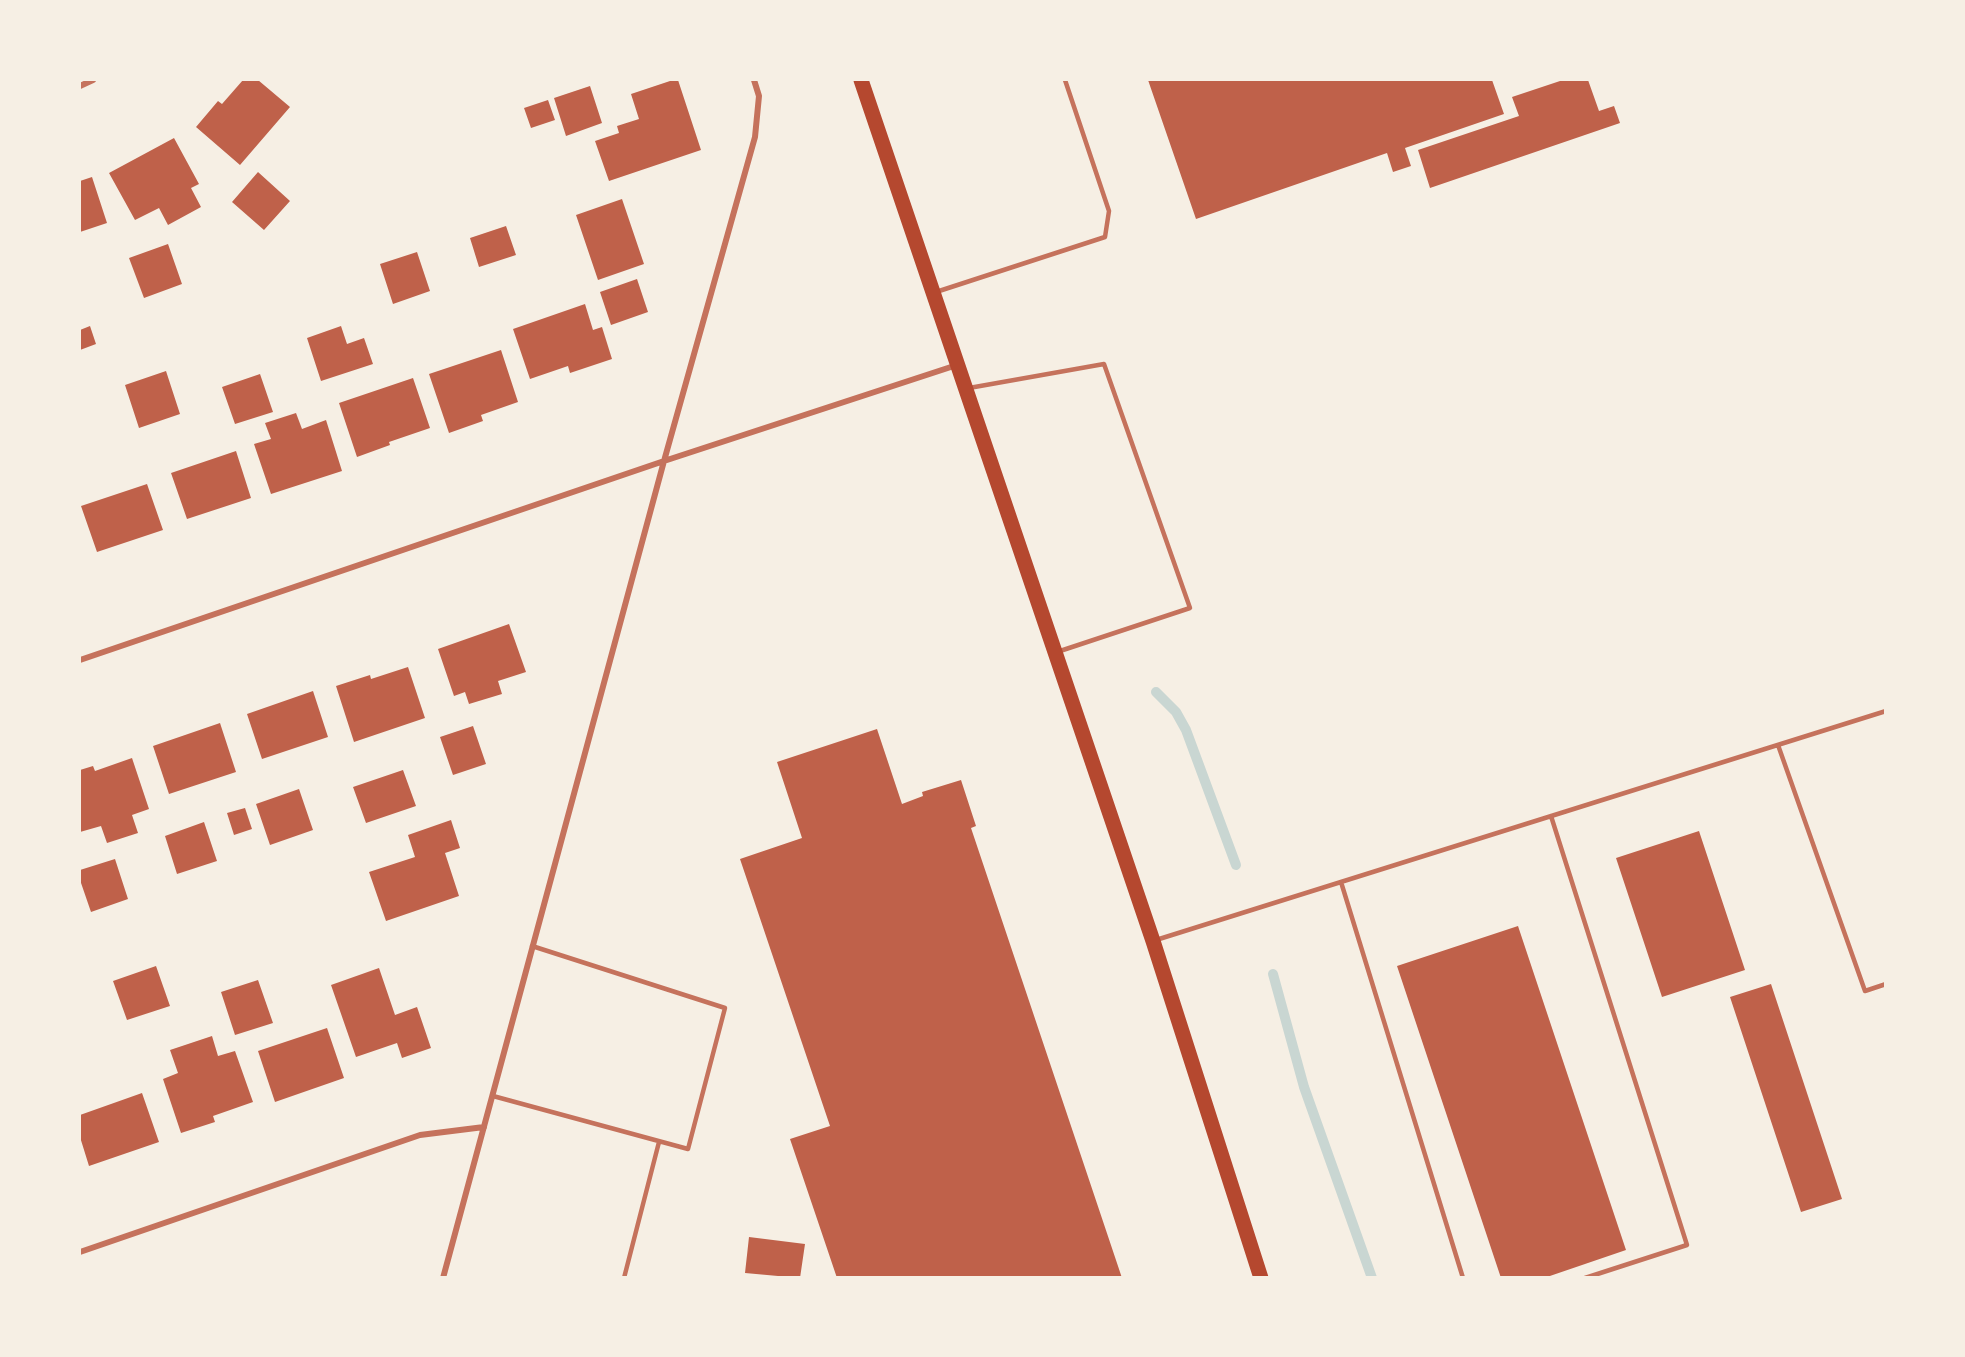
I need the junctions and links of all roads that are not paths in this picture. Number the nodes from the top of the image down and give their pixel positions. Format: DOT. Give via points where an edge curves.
graph roads {
  1 [pos="93,80"];
  2 [pos="754,80"];
  3 [pos="861,80"];
  4 [pos="1065,80"];
  5 [pos="80,86"];
  6 [pos="933,292"];
  7 [pos="958,364"];
  8 [pos="966,389"];
  9 [pos="663,461"];
  10 [pos="1055,652"];
  11 [pos="80,660"];
  12 [pos="1886,711"];
  13 [pos="1778,745"];
  14 [pos="1551,816"];
  15 [pos="1341,882"];
  16 [pos="1153,941"];
  17 [pos="532,946"];
  18 [pos="1886,984"];
  19 [pos="493,1096"];
  20 [pos="484,1127"];
  21 [pos="660,1142"];
  22 [pos="80,1252"];
  23 [pos="443,1278"];
  24 [pos="624,1278"];
  25 [pos="1261,1278"];
  26 [pos="1463,1278"];
  27 [pos="1585,1278"];
  1 -- 5 [label="street"];
  2 -- 9 [label="street" via="759,96 754,137"];
  3 -- 6 [label="main road"];
  4 -- 6 [label="lane" via="1109,211 1106,237"];
  6 -- 7 [label="main road"];
  7 -- 8 [label="main road"];
  7 -- 9 [label="street"];
  8 -- 10 [label="main road"];
  8 -- 10 [label="lane" via="1104,364 1190,608"];
  9 -- 11 [label="street"];
  9 -- 17 [label="street"];
  10 -- 16 [label="main road"];
  12 -- 13 [label="lane"];
  13 -- 14 [label="lane"];
  13 -- 18 [label="lane" via="1865,991"];
  14 -- 15 [label="lane"];
  14 -- 27 [label="lane" via="1687,1245"];
  15 -- 16 [label="lane"];
  15 -- 26 [label="lane"];
  16 -- 25 [label="main road"];
  17 -- 19 [label="street"];
  17 -- 21 [label="lane" via="725,1008 688,1149"];
  19 -- 20 [label="street"];
  19 -- 21 [label="lane"];
  20 -- 22 [label="street" via="420,1135"];
  20 -- 23 [label="street"];
  21 -- 24 [label="lane"];
}
